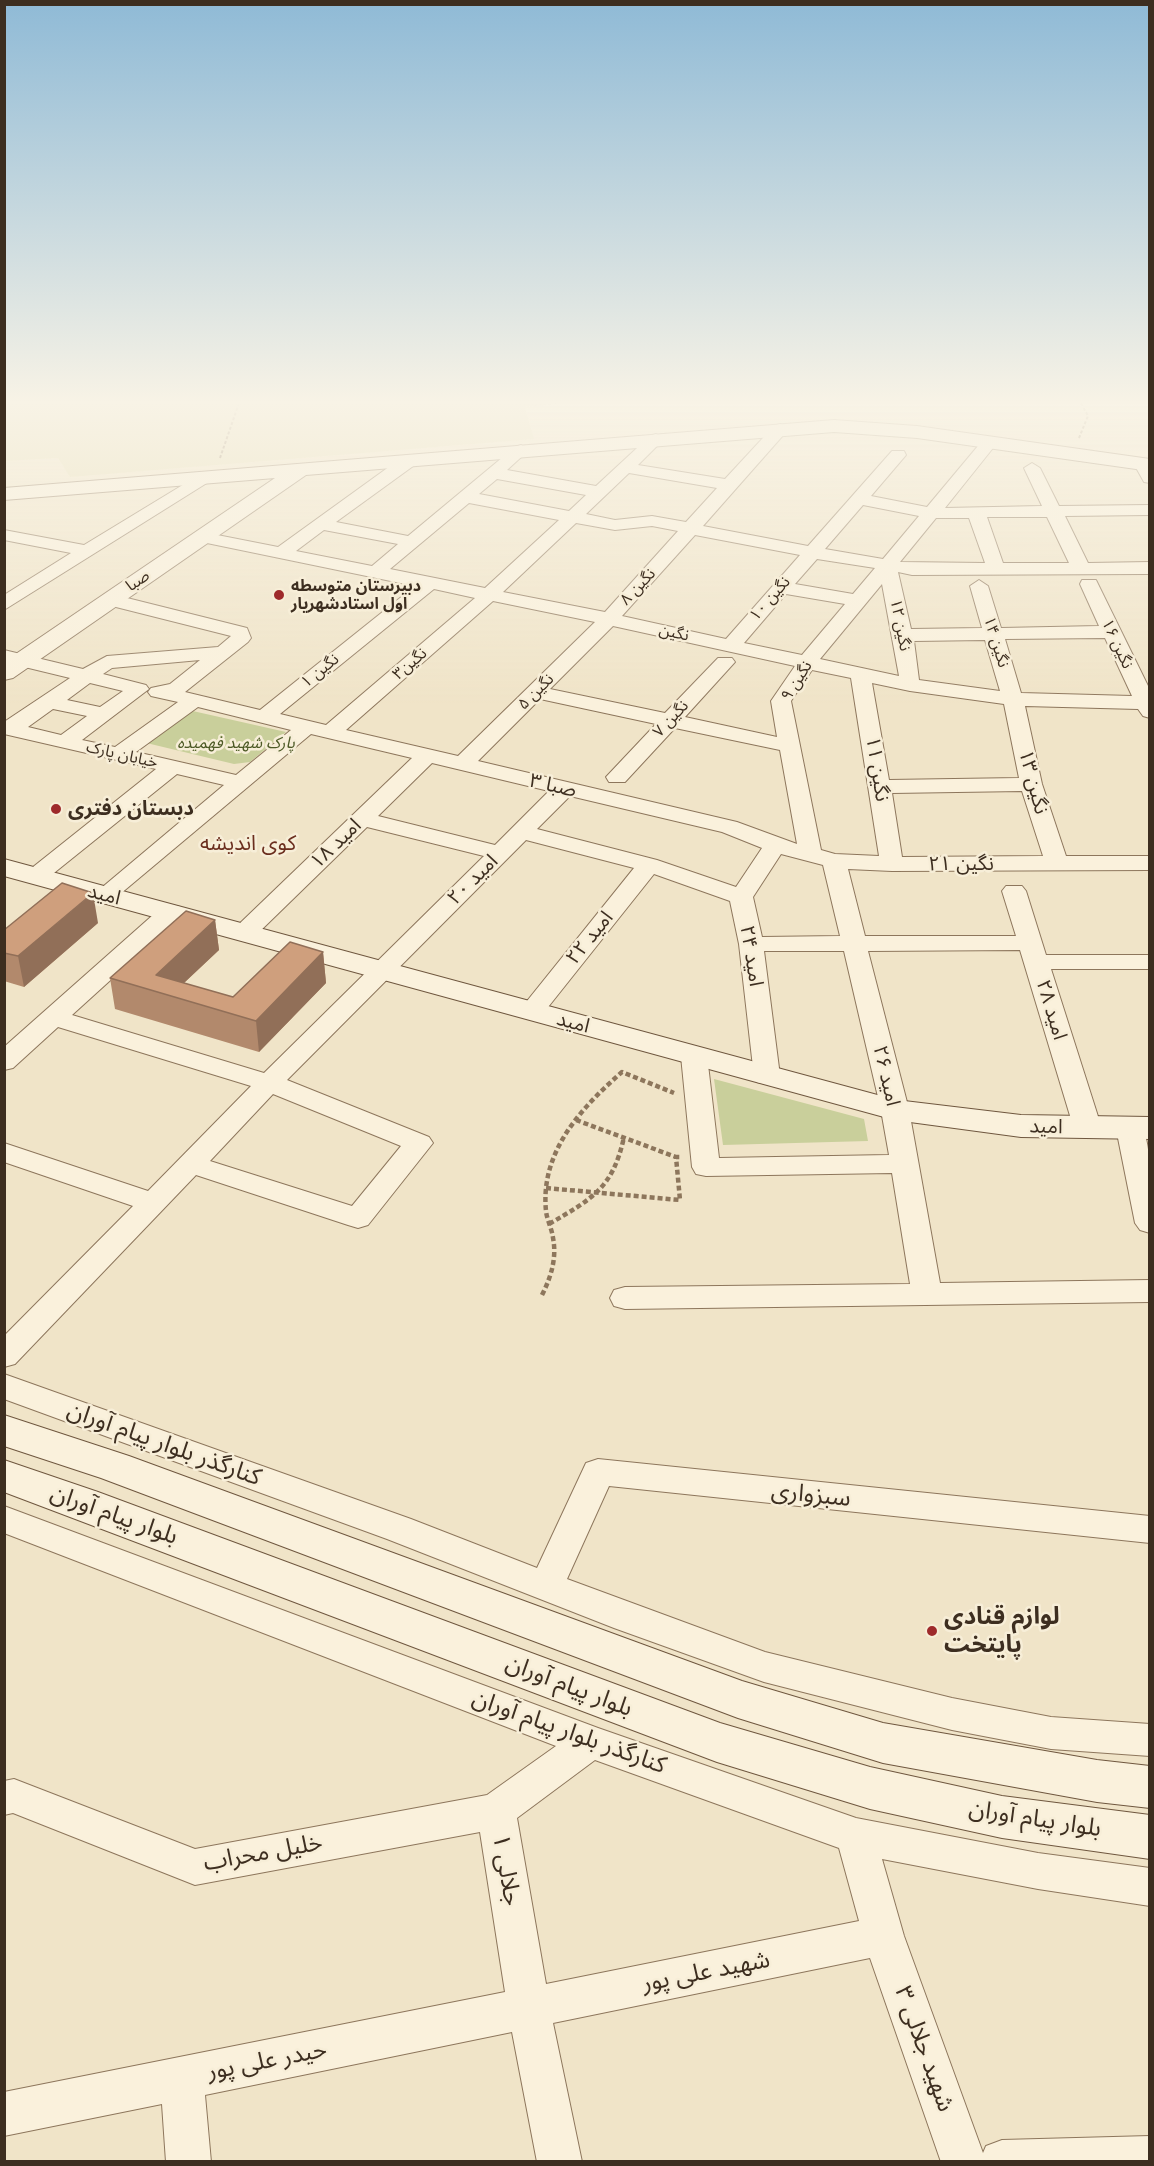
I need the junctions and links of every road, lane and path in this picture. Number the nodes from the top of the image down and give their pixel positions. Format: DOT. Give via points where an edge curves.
graph roads {
  1 [pos="164,504"];
  2 [pos="250,504"];
  3 [pos="349,504"];
  4 [pos="457,504"];
  5 [pos="502,504"];
  6 [pos="589,504"];
  7 [pos="712,504"];
  8 [pos="854,504"];
  9 [pos="885,504"];
  10 [pos="938,504"];
  11 [pos="1049,504"];
  12 [pos="1149,510"];
  13 [pos="1052,511"];
  14 [pos="976,512"];
  15 [pos="931,513"];
  16 [pos="574,518"];
  17 [pos="321,524"];
  18 [pos="692,529"];
  19 [pos="4,535"];
  20 [pos="202,537"];
  21 [pos="412,542"];
  22 [pos="86,551"];
  23 [pos="810,552"];
  24 [pos="280,553"];
  25 [pos="887,566"];
  26 [pos="996,568"];
  27 [pos="1149,568"];
  28 [pos="376,572"];
  29 [pos="1085,576"];
  30 [pos="429,583"];
  31 [pos="978,586"];
  32 [pos="780,587"];
  33 [pos="490,594"];
  34 [pos="111,600"];
  35 [pos="859,601"];
  36 [pos="4,603"];
  37 [pos="609,619"];
  38 [pos="1112,632"];
  39 [pos="993,634"];
  40 [pos="903,635"];
  41 [pos="223,652"];
  42 [pos="728,653"];
  43 [pos="808,661"];
  44 [pos="10,664"];
  45 [pos="861,675"];
  46 [pos="86,676"];
  47 [pos="910,685"];
  48 [pos="139,689"];
  49 [pos="536,692"];
  50 [pos="166,693"];
  51 [pos="1013,699"];
  52 [pos="194,700"];
  53 [pos="50,702"];
  54 [pos="1148,706"];
  55 [pos="104,714"];
  56 [pos="264,717"];
  57 [pos="670,721"];
  58 [pos="8,728"];
  59 [pos="306,729"];
  60 [pos="329,734"];
  61 [pos="65,742"];
  62 [pos="791,746"];
  63 [pos="119,754"];
  64 [pos="426,757"];
  65 [pos="462,765"];
  66 [pos="173,767"];
  67 [pos="617,777"];
  68 [pos="239,782"];
  69 [pos="1031,784"];
  70 [pos="879,787"];
  71 [pos="564,789"];
  72 [pos="362,819"];
  73 [pos="521,832"];
  74 [pos="775,845"];
  75 [pos="500,853"];
  76 [pos="822,858"];
  77 [pos="1057,863"];
  78 [pos="1149,863"];
  79 [pos="892,864"];
  80 [pos="649,865"];
  81 [pos="4,867"];
  82 [pos="36,876"];
  83 [pos="1014,891"];
  84 [pos="105,895"];
  85 [pos="741,897"];
  86 [pos="171,912"];
  87 [pos="245,932"];
  88 [pos="750,944"];
  89 [pos="855,944"];
  90 [pos="1033,952"];
  91 [pos="1149,962"];
  92 [pos="383,971"];
  93 [pos="532,1011"];
  94 [pos="54,1018"];
  95 [pos="694,1056"];
  96 [pos="4,1062"];
  97 [pos="768,1076"];
  98 [pos="269,1083"];
  99 [pos="700,1103"];
  100 [pos="895,1110"];
  101 [pos="576,1120"];
  102 [pos="1140,1128"];
  103 [pos="1088,1129"];
  104 [pos="624,1137"];
  105 [pos="4,1152"];
  106 [pos="676,1157"];
  107 [pos="706,1157"];
  108 [pos="191,1164"];
  109 [pos="904,1164"];
  110 [pos="546,1188"];
  111 [pos="601,1193"];
  112 [pos="153,1203"];
  113 [pos="1149,1217"];
  114 [pos="549,1224"];
  115 [pos="1149,1292"];
  116 [pos="927,1294"];
  117 [pos="542,1295"];
  118 [pos="625,1298"];
  119 [pos="4,1356"];
  120 [pos="4,1386"];
  121 [pos="4,1430"];
  122 [pos="4,1476"];
  123 [pos="4,1519"];
  124 [pos="1149,1530"];
  125 [pos="546,1586"];
  126 [pos="1149,1740"];
  127 [pos="590,1742"];
  128 [pos="1149,1787"];
  129 [pos="4,1798"];
  130 [pos="496,1812"];
  131 [pos="856,1836"];
  132 [pos="1149,1837"];
  133 [pos="1149,1887"];
  134 [pos="884,1936"];
  135 [pos="529,2008"];
  136 [pos="182,2078"];
  137 [pos="4,2114"];
  138 [pos="1149,2158"];
  139 [pos="189,2162"];
  140 [pos="560,2162"];
  141 [pos="964,2162"];
  142 [pos="1002,2162"];
  1 -- 22 [label="street"];
  2 -- 20 [label="main road, صبا"];
  3 -- 17 [label="street"];
  4 -- 21 [label="street"];
  5 -- 16 [label="street"];
  6 -- 16 [label="street, نگین۳"];
  7 -- 18 [label="street, نگین ۸"];
  8 -- 23 [label="street, نگین ۱۰"];
  9 -- 15 [label="street"];
  10 -- 15 [label="street, نگین ۹"];
  11 -- 13 [label="street, نگین ۱۶"];
  12 -- 13 [label="street"];
  13 -- 14 [label="street"];
  13 -- 29 [label="street, نگین ۱۶"];
  14 -- 15 [label="street"];
  14 -- 26 [label="street"];
  15 -- 25 [label="street, نگین ۹"];
  16 -- 18 [label="street" via="621,526 646,520"];
  16 -- 33 [label="street, نگین۳"];
  17 -- 21 [label="street"];
  17 -- 24 [label="street"];
  18 -- 23 [label="street"];
  18 -- 37 [label="street, نگین ۸"];
  19 -- 22 [label="street"];
  20 -- 24 [label="street, نگین"];
  20 -- 34 [label="main road, صبا"];
  21 -- 28 [label="street"];
  22 -- 36 [label="street"];
  23 -- 25 [label="street"];
  23 -- 32 [label="street, نگین ۱۰"];
  24 -- 28 [label="street, نگین"];
  25 -- 26 [label="street"];
  25 -- 35 [label="street, نگین ۹"];
  25 -- 40 [label="street, نگین ۱۲"];
  26 -- 29 [label="street"];
  27 -- 29 [label="street"];
  28 -- 30 [label="street, نگین"];
  29 -- 38 [label="street, نگین ۱۶"];
  30 -- 33 [label="street, نگین"];
  30 -- 56 [label="street, نگین ۱"];
  31 -- 39 [label="street, نگین ۱۴"];
  32 -- 35 [label="street"];
  32 -- 42 [label="street, نگین ۱۰"];
  33 -- 37 [label="street, نگین"];
  33 -- 60 [label="street, نگین۳"];
  34 -- 41 [label="street" via="240,632 241,638"];
  34 -- 44 [label="main road, صبا"];
  35 -- 43 [label="street, نگین ۹"];
  37 -- 42 [label="street, نگین"];
  37 -- 49 [label="street, نگین ۵"];
  38 -- 39 [label="street"];
  38 -- 54 [label="street, نگین ۱۶"];
  39 -- 40 [label="street"];
  39 -- 51 [label="street, نگین ۱۴"];
  40 -- 47 [label="street, نگین ۱۲"];
  41 -- 46 [label="street" via="106,662"];
  41 -- 50 [label="street"];
  42 -- 43 [label="street, نگین"];
  42 -- 57 [label="street, نگین ۷"];
  43 -- 45 [label="street, نگین"];
  43 -- 62 [label="street, نگین ۹" via="781,701"];
  44 -- 46 [label="street"];
  45 -- 47 [label="street, نگین"];
  45 -- 70 [label="street, نگین ۱۱"];
  46 -- 48 [label="street"];
  46 -- 53 [label="street"];
  47 -- 51 [label="street, نگین"];
  48 -- 50 [label="street"];
  48 -- 55 [label="street"];
  49 -- 57 [label="street"];
  49 -- 65 [label="street, نگین ۵"];
  50 -- 52 [label="street"];
  51 -- 54 [label="street, نگین"];
  51 -- 69 [label="street, نگین ۱۳"];
  52 -- 56 [label="street"];
  52 -- 63 [label="street"];
  53 -- 55 [label="street"];
  53 -- 58 [label="street"];
  55 -- 61 [label="street"];
  56 -- 59 [label="street"];
  57 -- 62 [label="street"];
  57 -- 67 [label="street, نگین ۷"];
  58 -- 61 [label="street, خیابان پارک"];
  59 -- 60 [label="street"];
  59 -- 68 [label="street"];
  60 -- 64 [label="street, صبا ۳"];
  61 -- 63 [label="street, خیابان پارک"];
  62 -- 76 [label="street, نگین ۹"];
  63 -- 66 [label="street, خیابان پارک"];
  64 -- 65 [label="street, صبا ۳"];
  64 -- 72 [label="street, امید ۱۸"];
  65 -- 71 [label="street, صبا ۳"];
  66 -- 68 [label="street, خیابان پارک"];
  66 -- 82 [label="street"];
  68 -- 84 [label="street"];
  69 -- 70 [label="street"];
  69 -- 77 [label="street, نگین ۱۳"];
  70 -- 79 [label="street, نگین ۱۱"];
  71 -- 73 [label="street, امید ۲۰"];
  71 -- 74 [label="street, صبا ۳" via="729,828"];
  72 -- 75 [label="street"];
  72 -- 87 [label="street, امید ۱۸"];
  73 -- 75 [label="street, امید ۲۰"];
  73 -- 80 [label="street"];
  74 -- 76 [label="street, نگین ۲۱"];
  74 -- 85 [label="street"];
  75 -- 92 [label="street, امید ۲۰"];
  76 -- 79 [label="street, نگین ۲۱"];
  76 -- 89 [label="street, امید ۲۶"];
  77 -- 78 [label="street, نگین ۲۱"];
  77 -- 79 [label="street, نگین ۲۱"];
  80 -- 85 [label="street"];
  80 -- 93 [label="street, امید ۲۲"];
  81 -- 82 [label="main road, امید"];
  82 -- 84 [label="main road, امید"];
  83 -- 90 [label="street, امید ۲۸"];
  84 -- 86 [label="main road, امید"];
  85 -- 88 [label="street, امید ۲۴"];
  86 -- 87 [label="main road, امید"];
  86 -- 94 [label="street"];
  87 -- 92 [label="main road, امید"];
  88 -- 89 [label="street"];
  88 -- 97 [label="street, امید ۲۴"];
  89 -- 90 [label="street"];
  89 -- 100 [label="street, امید ۲۶"];
  90 -- 91 [label="street"];
  90 -- 103 [label="street, امید ۲۸"];
  92 -- 93 [label="main road, امید"];
  92 -- 98 [label="street, امید ۲۰"];
  93 -- 95 [label="main road, امید"];
  94 -- 96 [label="street"];
  94 -- 98 [label="street"];
  95 -- 97 [label="main road, امید"];
  95 -- 99 [label="street"];
  97 -- 100 [label="main road, امید"];
  98 -- 108 [label="street, امید ۲۰"];
  98 -- 108 [label="street" via="419,1143 358,1218"];
  99 -- 101 [label="path" via="622,1072 594,1096"];
  99 -- 107 [label="street"];
  100 -- 103 [label="main road, امید" via="1021,1126"];
  100 -- 109 [label="street, امید ۲۶"];
  101 -- 104 [label="path"];
  101 -- 110 [label="path" via="559,1142 546,1173"];
  102 -- 103 [label="main road, امید"];
  102 -- 113 [label="street"];
  104 -- 106 [label="path"];
  104 -- 111 [label="path" via="612,1179"];
  105 -- 112 [label="street"];
  106 -- 107 [label="path"];
  106 -- 111 [label="path" via="680,1200"];
  107 -- 109 [label="street" via="706,1167"];
  108 -- 112 [label="street, امید ۲۰"];
  109 -- 116 [label="street, امید ۲۶"];
  110 -- 111 [label="path"];
  110 -- 114 [label="path"];
  111 -- 114 [label="path"];
  112 -- 119 [label="street, امید ۲۰"];
  114 -- 117 [label="path" via="554,1241 554,1271"];
  115 -- 116 [label="street"];
  116 -- 118 [label="street"];
  120 -- 125 [label="street, کنارگذر بلوار پیام آوران"];
  121 -- 128 [label="main road" via="116,1467 738,1699 883,1743"];
  122 -- 132 [label="main road, بلوار پیام آوران" via="717,1742 870,1788 1002,1817"];
  123 -- 127 [label="street, کنارگذر بلوار پیام آوران"];
  124 -- 125 [label="street, سبزواری" via="597,1472"];
  125 -- 126 [label="street, کنارگذر بلوار پیام آوران" via="775,1669 952,1714 1040,1731"];
  127 -- 130 [label="street, جلالی ۱"];
  127 -- 131 [label="street, کنارگذر بلوار پیام آوران"];
  129 -- 130 [label="street, خلیل محراب" via="14,1796 195,1867"];
  130 -- 135 [label="street, جلالی ۱"];
  131 -- 133 [label="street, کنارگذر بلوار پیام آوران" via="1038,1871"];
  131 -- 134 [label="street, شهید جلالی ۳"];
  134 -- 135 [label="street, شهید علی پور"];
  134 -- 141 [label="street, شهید جلالی ۳"];
  135 -- 136 [label="street, حیدر علی پور"];
  135 -- 140 [label="street, جلالی ۱"];
  136 -- 137 [label="street, حیدر علی پور"];
  136 -- 139 [label="street"];
  138 -- 142 [label="street"];
}
